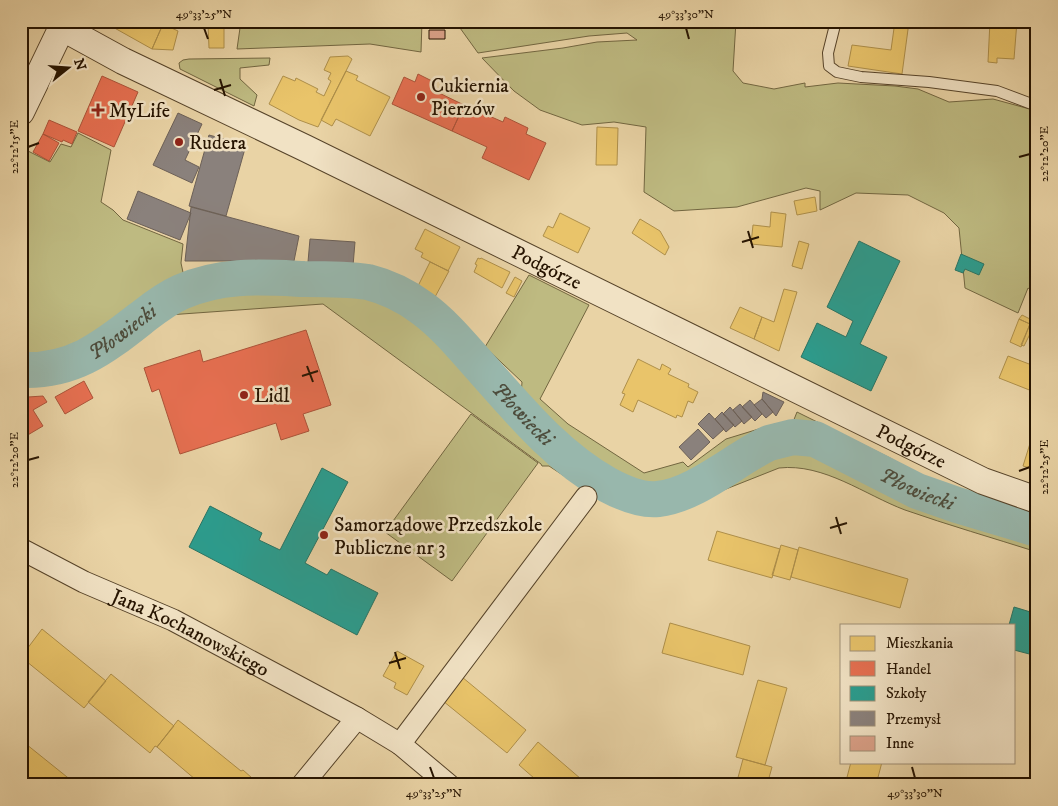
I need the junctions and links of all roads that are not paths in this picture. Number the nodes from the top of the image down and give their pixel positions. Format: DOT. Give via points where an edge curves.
graph roads {
  1 [pos="836,21"];
  2 [pos="63,24"];
  3 [pos="1037,106"];
  4 [pos="21,112"];
  5 [pos="586,497"];
  6 [pos="1037,500"];
  7 [pos="21,549"];
  8 [pos="357,718"];
  9 [pos="400,744"];
  10 [pos="302,785"];
  11 [pos="449,785"];
  1 -- 3 [label="lane" via="828,53 829,66 837,72 997,91"];
  2 -- 4 [label="street"];
  2 -- 6 [label="street, Podgórze" via="123,61 984,481"];
  5 -- 9 [label="street"];
  7 -- 8 [label="street, Jana Kochanowskiego" via="84,582 173,620"];
  8 -- 9 [label="street, Jana Kochanowskiego"];
  8 -- 10 [label="street"];
  9 -- 11 [label="street, Jana Kochanowskiego"];
}
